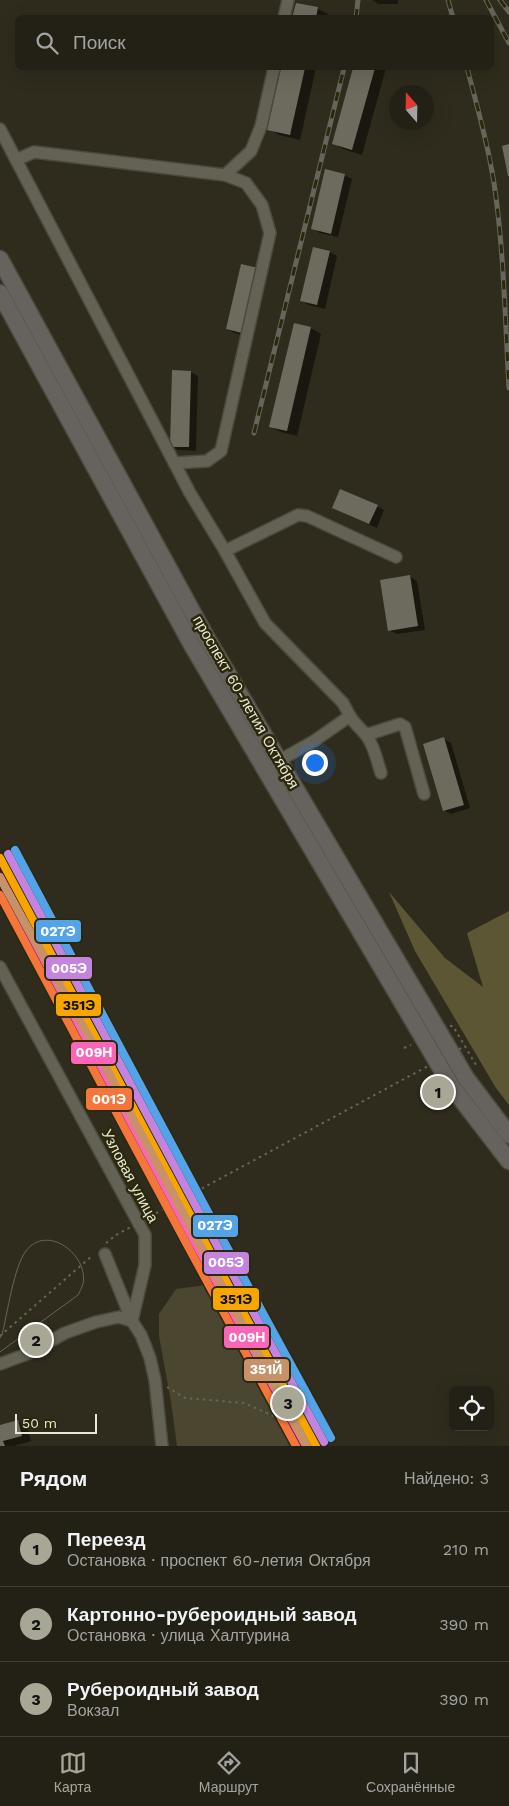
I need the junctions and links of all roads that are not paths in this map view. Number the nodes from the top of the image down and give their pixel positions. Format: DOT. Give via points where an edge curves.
graph roads {
  1 [pos="288,0"];
  2 [pos="285,15"];
  3 [pos="274,70"];
  4 [pos="0,129"];
  5 [pos="16,160"];
  6 [pos="225,175"];
  7 [pos="0,259"];
  8 [pos="0,294"];
  9 [pos="174,463"];
  10 [pos="225,551"];
  11 [pos="396,557"];
  12 [pos="350,716"];
  13 [pos="366,735"];
  14 [pos="272,764"];
  15 [pos="380,773"];
  16 [pos="424,794"];
  17 [pos="0,967"];
  18 [pos="509,1135"];
  19 [pos="509,1161"];
  20 [pos="100,1254"];
  21 [pos="132,1321"];
  22 [pos="0,1364"];
  23 [pos="162,1446"];
  1 -- 2 [label="street"];
  3 -- 6 [label="street" via="261,126 251,151"];
  4 -- 5 [label="street"];
  5 -- 6 [label="street" via="34,152"];
  5 -- 9 [label="street"];
  6 -- 9 [label="street" via="246,184 262,205 270,233 221,451 207,461"];
  7 -- 14 [label="highway, проспект 60-летия Октября"];
  8 -- 14 [label="highway, проспект 60-летия Октября" via="192,645"];
  9 -- 10 [label="street"];
  10 -- 11 [label="street" via="298,515 307,516"];
  10 -- 12 [label="street" via="265,623 344,703"];
  12 -- 13 [label="street"];
  12 -- 14 [label="street"];
  13 -- 15 [label="street"];
  13 -- 16 [label="street" via="400,724 405,727"];
  14 -- 18 [label="highway, проспект 60-летия Октября" via="466,1078"];
  14 -- 19 [label="highway, проспект 60-летия Октября" via="452,1087"];
  17 -- 21 [label="street, Узловая улица" via="145,1235 145,1265"];
  20 -- 21 [label="street"];
  21 -- 22 [label="street" via="119,1317 96,1322"];
  21 -- 23 [label="street" via="141,1335 156,1380"];
}
